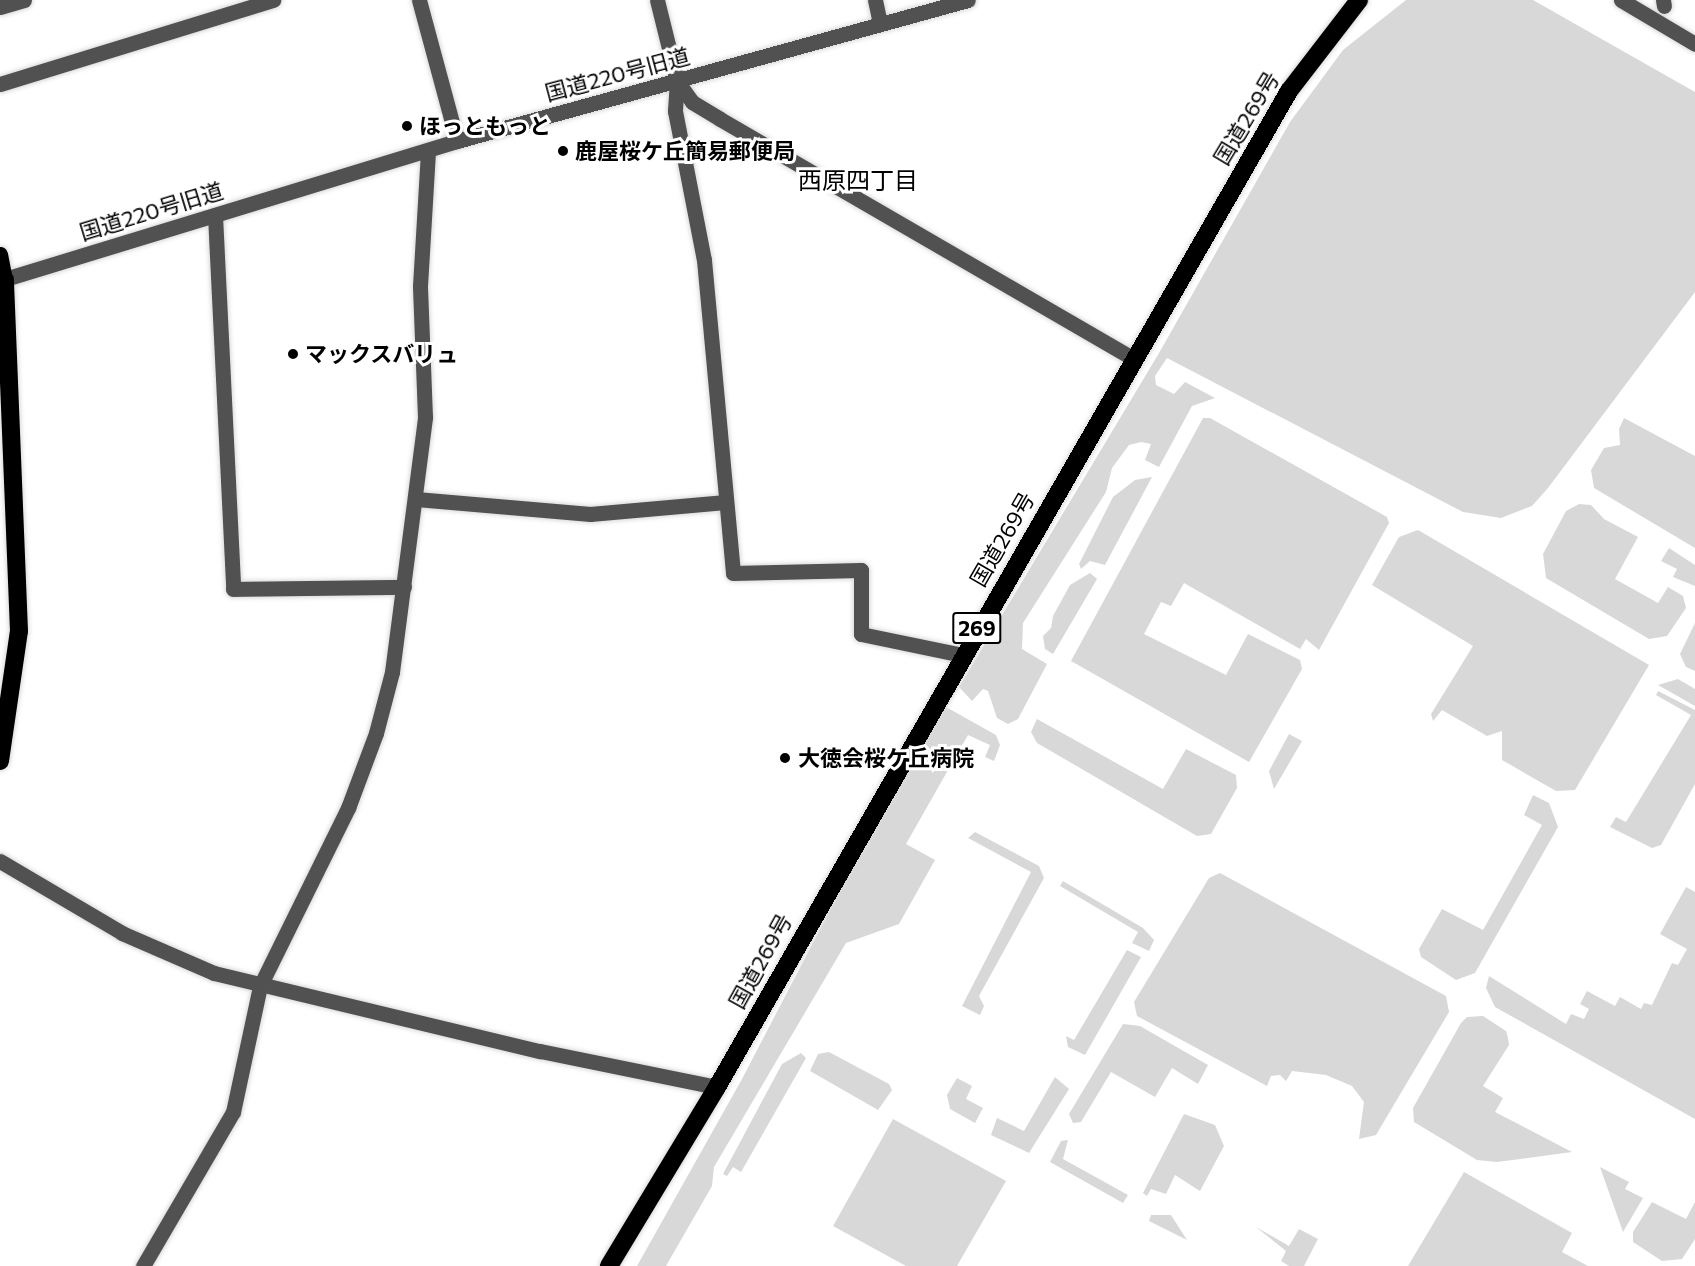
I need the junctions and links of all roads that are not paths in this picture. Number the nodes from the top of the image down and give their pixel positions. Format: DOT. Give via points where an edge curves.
graph roads {
  1 [pos="24,0"];
  2 [pos="273,0"];
  3 [pos="419,0"];
  4 [pos="657,0"];
  5 [pos="875,0"];
  6 [pos="968,0"];
  7 [pos="1359,0"];
  8 [pos="1621,0"];
  9 [pos="0,7"];
  10 [pos="880,23"];
  11 [pos="1695,44"];
  12 [pos="677,81"];
  13 [pos="0,84"];
  14 [pos="457,141"];
  15 [pos="428,150"];
  16 [pos="215,215"];
  17 [pos="0,254"];
  18 [pos="2,279"];
  19 [pos="1134,359"];
  20 [pos="416,500"];
  21 [pos="725,502"];
  22 [pos="404,587"];
  23 [pos="962,655"];
  24 [pos="0,761"];
  25 [pos="0,861"];
  26 [pos="260,986"];
  27 [pos="717,1087"];
  28 [pos="143,1266"];
  29 [pos="609,1266"];
  1 -- 9 [label="street"];
  2 -- 13 [label="street"];
  3 -- 14 [label="street" via="450,101"];
  4 -- 12 [label="street"];
  5 -- 10 [label="street"];
  6 -- 10 [label="street, 国道220号旧道"];
  7 -- 19 [label="highway, 国道269号 / 269" via="1289,91"];
  8 -- 11 [label="street"];
  10 -- 12 [label="street, 国道220号旧道"];
  12 -- 14 [label="street, 国道220号旧道"];
  12 -- 19 [label="street" via="692,102"];
  12 -- 21 [label="street" via="675,111 713,332"];
  14 -- 15 [label="street, 国道220号旧道"];
  15 -- 16 [label="street, 国道220号旧道"];
  15 -- 20 [label="street" via="420,286 425,417"];
  16 -- 18 [label="street, 国道220号旧道"];
  16 -- 22 [label="street" via="233,589"];
  17 -- 18 [label="main road"];
  18 -- 24 [label="highway" via="19,631"];
  19 -- 23 [label="highway, 国道269号 / 269"];
  20 -- 21 [label="street" via="590,514"];
  20 -- 22 [label="street"];
  21 -- 23 [label="street" via="733,573 861,570 861,634"];
  22 -- 26 [label="street" via="392,672 376,733 348,808"];
  23 -- 27 [label="highway, 国道269号 / 269"];
  25 -- 26 [label="street" via="122,933 214,973"];
  26 -- 27 [label="street"];
  26 -- 28 [label="street" via="233,1112"];
  27 -- 29 [label="highway, 国道269号 / 269"];
}
